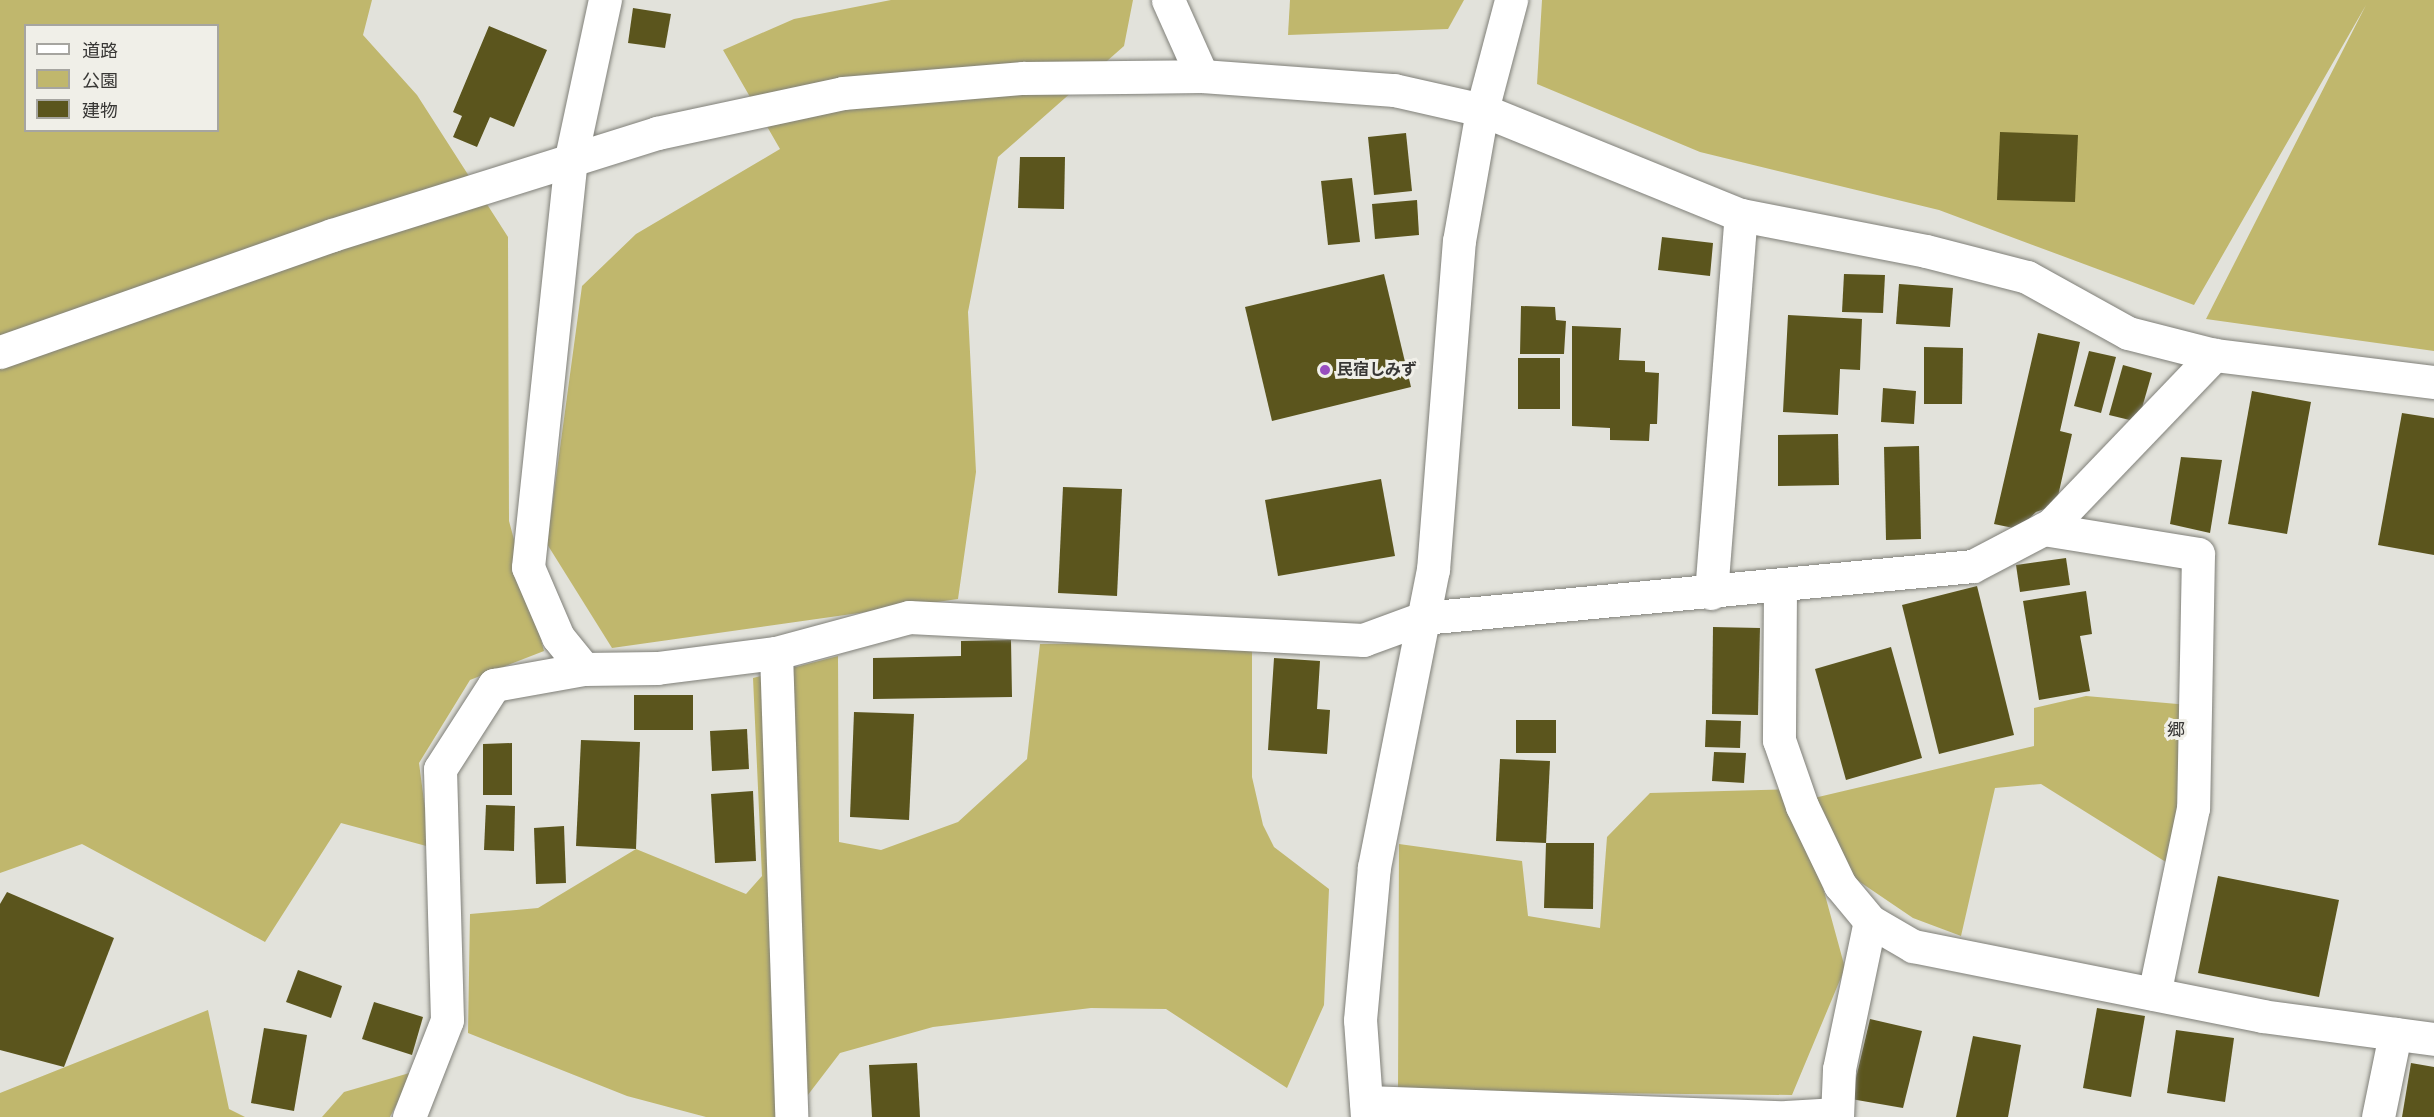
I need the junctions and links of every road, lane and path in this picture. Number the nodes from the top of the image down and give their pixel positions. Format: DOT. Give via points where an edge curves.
graph roads {
  1 [pos="604,0"];
  2 [pos="1168,0"];
  3 [pos="1511,0"];
  4 [pos="1202,76"];
  5 [pos="1482,110"];
  6 [pos="571,158"];
  7 [pos="1742,215"];
  8 [pos="0,352"];
  9 [pos="2214,355"];
  10 [pos="2434,382"];
  11 [pos="2044,529"];
  12 [pos="1780,588"];
  13 [pos="1711,594"];
  14 [pos="1423,618"];
  15 [pos="776,653"];
  16 [pos="584,669"];
  17 [pos="1870,921"];
  18 [pos="2154,994"];
  19 [pos="2395,1034"];
  20 [pos="2434,1039"];
  21 [pos="1367,1109"];
  22 [pos="1837,1115"];
  23 [pos="409,1117"];
  24 [pos="791,1117"];
  25 [pos="1781,1117"];
  26 [pos="1786,1117"];
  27 [pos="2378,1117"];
  1 -- 6 [label="street"];
  2 -- 4 [label="street"];
  3 -- 5 [label="street"];
  4 -- 5 [label="street" via="1394,90"];
  4 -- 6 [label="street" via="1023,78 843,93"];
  5 -- 7 [label="street"];
  5 -- 14 [label="street" via="1459,241 1432,570"];
  6 -- 8 [label="street"];
  6 -- 16 [label="street" via="528,567 558,637"];
  7 -- 9 [label="street" via="1926,251 2027,277 2128,333"];
  7 -- 13 [label="street"];
  9 -- 10 [label="street"];
  9 -- 11 [label="street"];
  11 -- 12 [label="street" via="1972,566"];
  11 -- 18 [label="street" via="2198,554 2193,808"];
  12 -- 13 [label="street"];
  12 -- 17 [label="street" via="1779,740 1802,806 1840,885"];
  13 -- 14 [label="street"];
  14 -- 15 [label="street" via="1363,640 909,617"];
  14 -- 21 [label="street" via="1374,867 1360,1020"];
  15 -- 16 [label="street" via="657,668"];
  15 -- 24 [label="street"];
  16 -- 23 [label="street" via="494,685 440,769 447,1020"];
  17 -- 18 [label="street" via="1913,946"];
  17 -- 22 [label="street" via="1839,1069"];
  18 -- 19 [label="street"];
  19 -- 20 [label="street"];
  19 -- 27 [label="street"];
  21 -- 25 [label="street"];
  22 -- 26 [label="street"];
}
